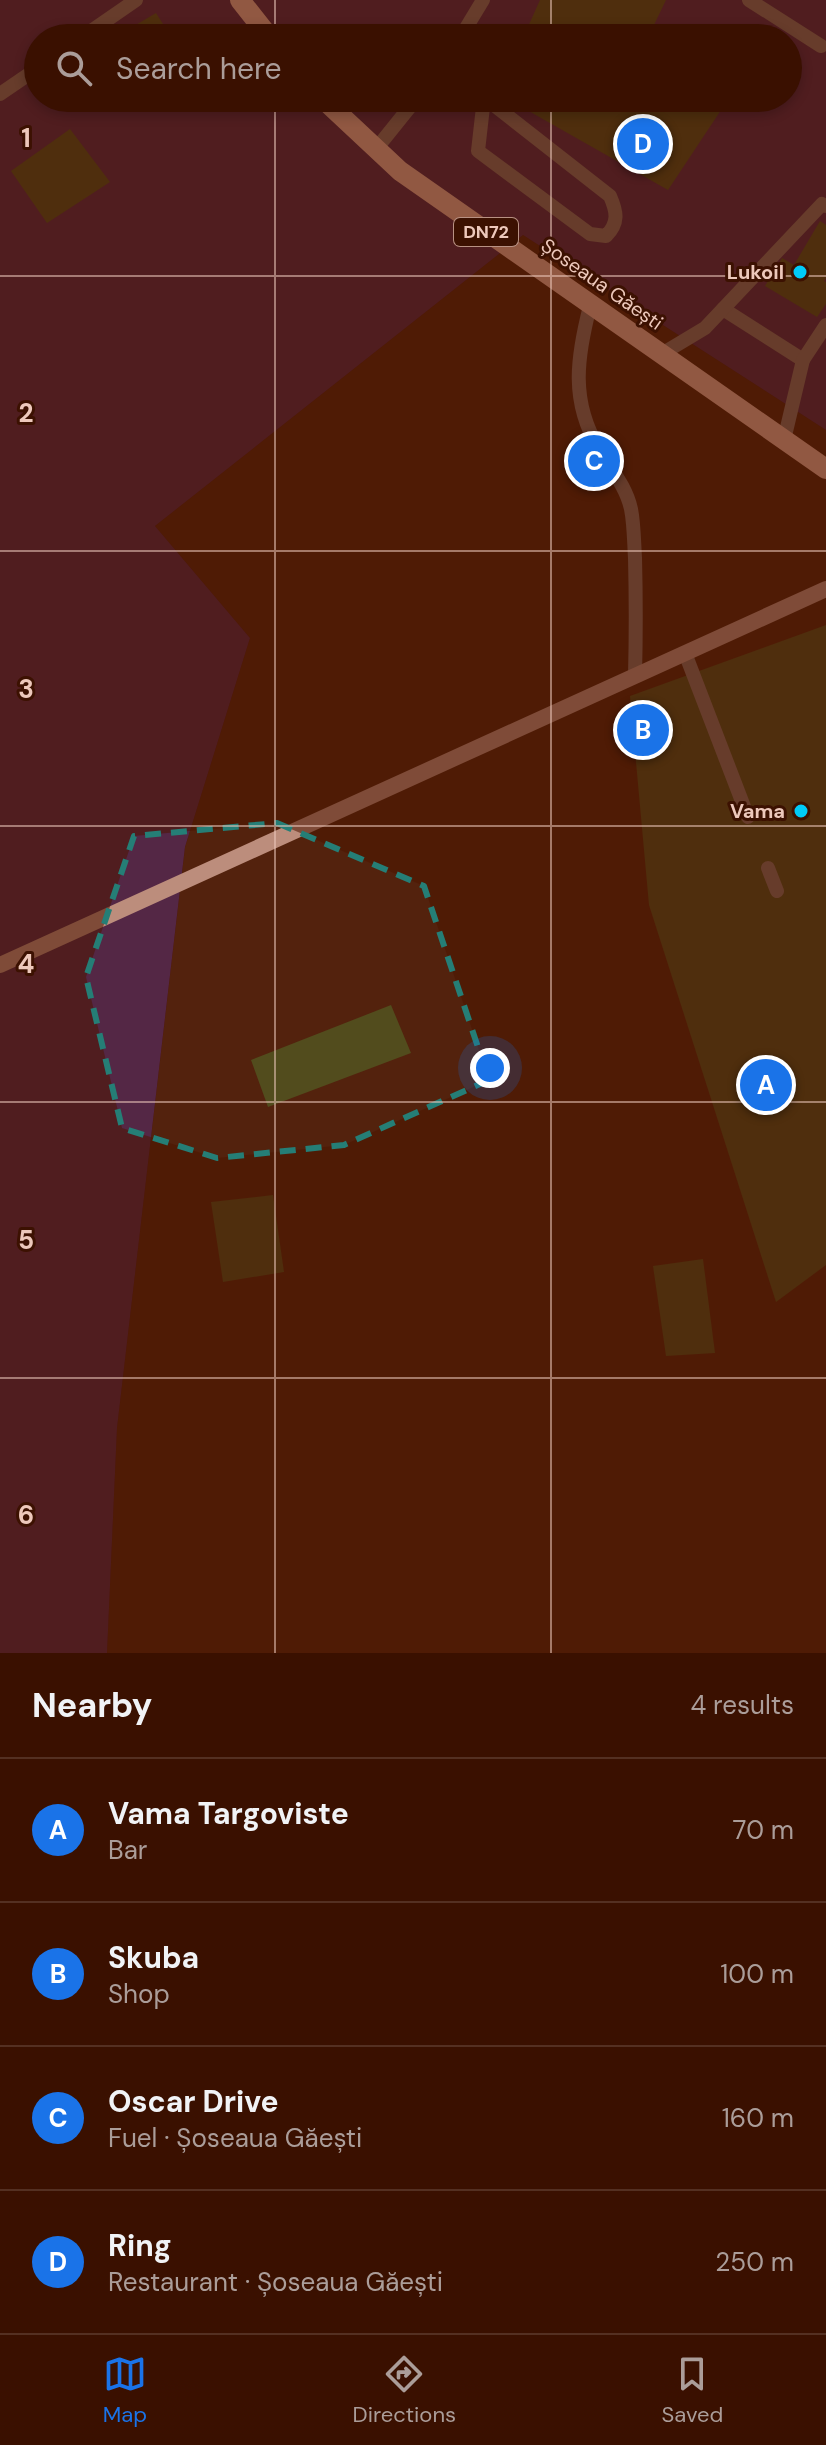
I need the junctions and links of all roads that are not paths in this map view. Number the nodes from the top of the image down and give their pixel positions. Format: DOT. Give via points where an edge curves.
graph roads {
  1 [pos="136,0"];
  2 [pos="240,0"];
  3 [pos="483,0"];
  4 [pos="749,0"];
  5 [pos="101,24"];
  6 [pos="259,24"];
  7 [pos="468,24"];
  8 [pos="787,24"];
  9 [pos="802,34"];
  10 [pos="821,46"];
  11 [pos="24,78"];
  12 [pos="0,94"];
  13 [pos="337,112"];
  14 [pos="406,112"];
  15 [pos="482,112"];
  16 [pos="502,112"];
  17 [pos="376,149"];
  18 [pos="826,206"];
  19 [pos="590,306"];
  20 [pos="723,309"];
  21 [pos="826,325"];
  22 [pos="660,355"];
  23 [pos="803,360"];
  24 [pos="784,440"];
  25 [pos="826,469"];
  26 [pos="826,589"];
  27 [pos="685,653"];
  28 [pos="635,676"];
  29 [pos="748,817"];
  30 [pos="768,868"];
  31 [pos="777,891"];
  32 [pos="0,965"];
  1 -- 5 [label="lane"];
  2 -- 6 [label="main road"];
  3 -- 7 [label="lane"];
  4 -- 8 [label="lane"];
  9 -- 10 [label="lane"];
  11 -- 12 [label="lane"];
  13 -- 17 [label="main road, Șoseaua Găești / DN72"];
  14 -- 17 [label="lane"];
  15 -- 16 [label="lane" via="478,151 590,234 606,236 617,210 610,196"];
  17 -- 19 [label="main road, Șoseaua Găești / DN72"];
  18 -- 20 [label="lane" via="822,204"];
  19 -- 22 [label="main road, Șoseaua Găești / DN72"];
  19 -- 28 [label="lane" via="578,370 582,410 631,509"];
  20 -- 22 [label="lane" via="705,328"];
  20 -- 23 [label="lane"];
  21 -- 23 [label="lane"];
  22 -- 24 [label="main road, Șoseaua Găești / DN72"];
  23 -- 24 [label="lane"];
  24 -- 25 [label="main road, Șoseaua Găești / DN72"];
  26 -- 27 [label="main road"];
  27 -- 28 [label="main road"];
  27 -- 29 [label="lane"];
  28 -- 32 [label="main road"];
  30 -- 31 [label="lane"];
}
